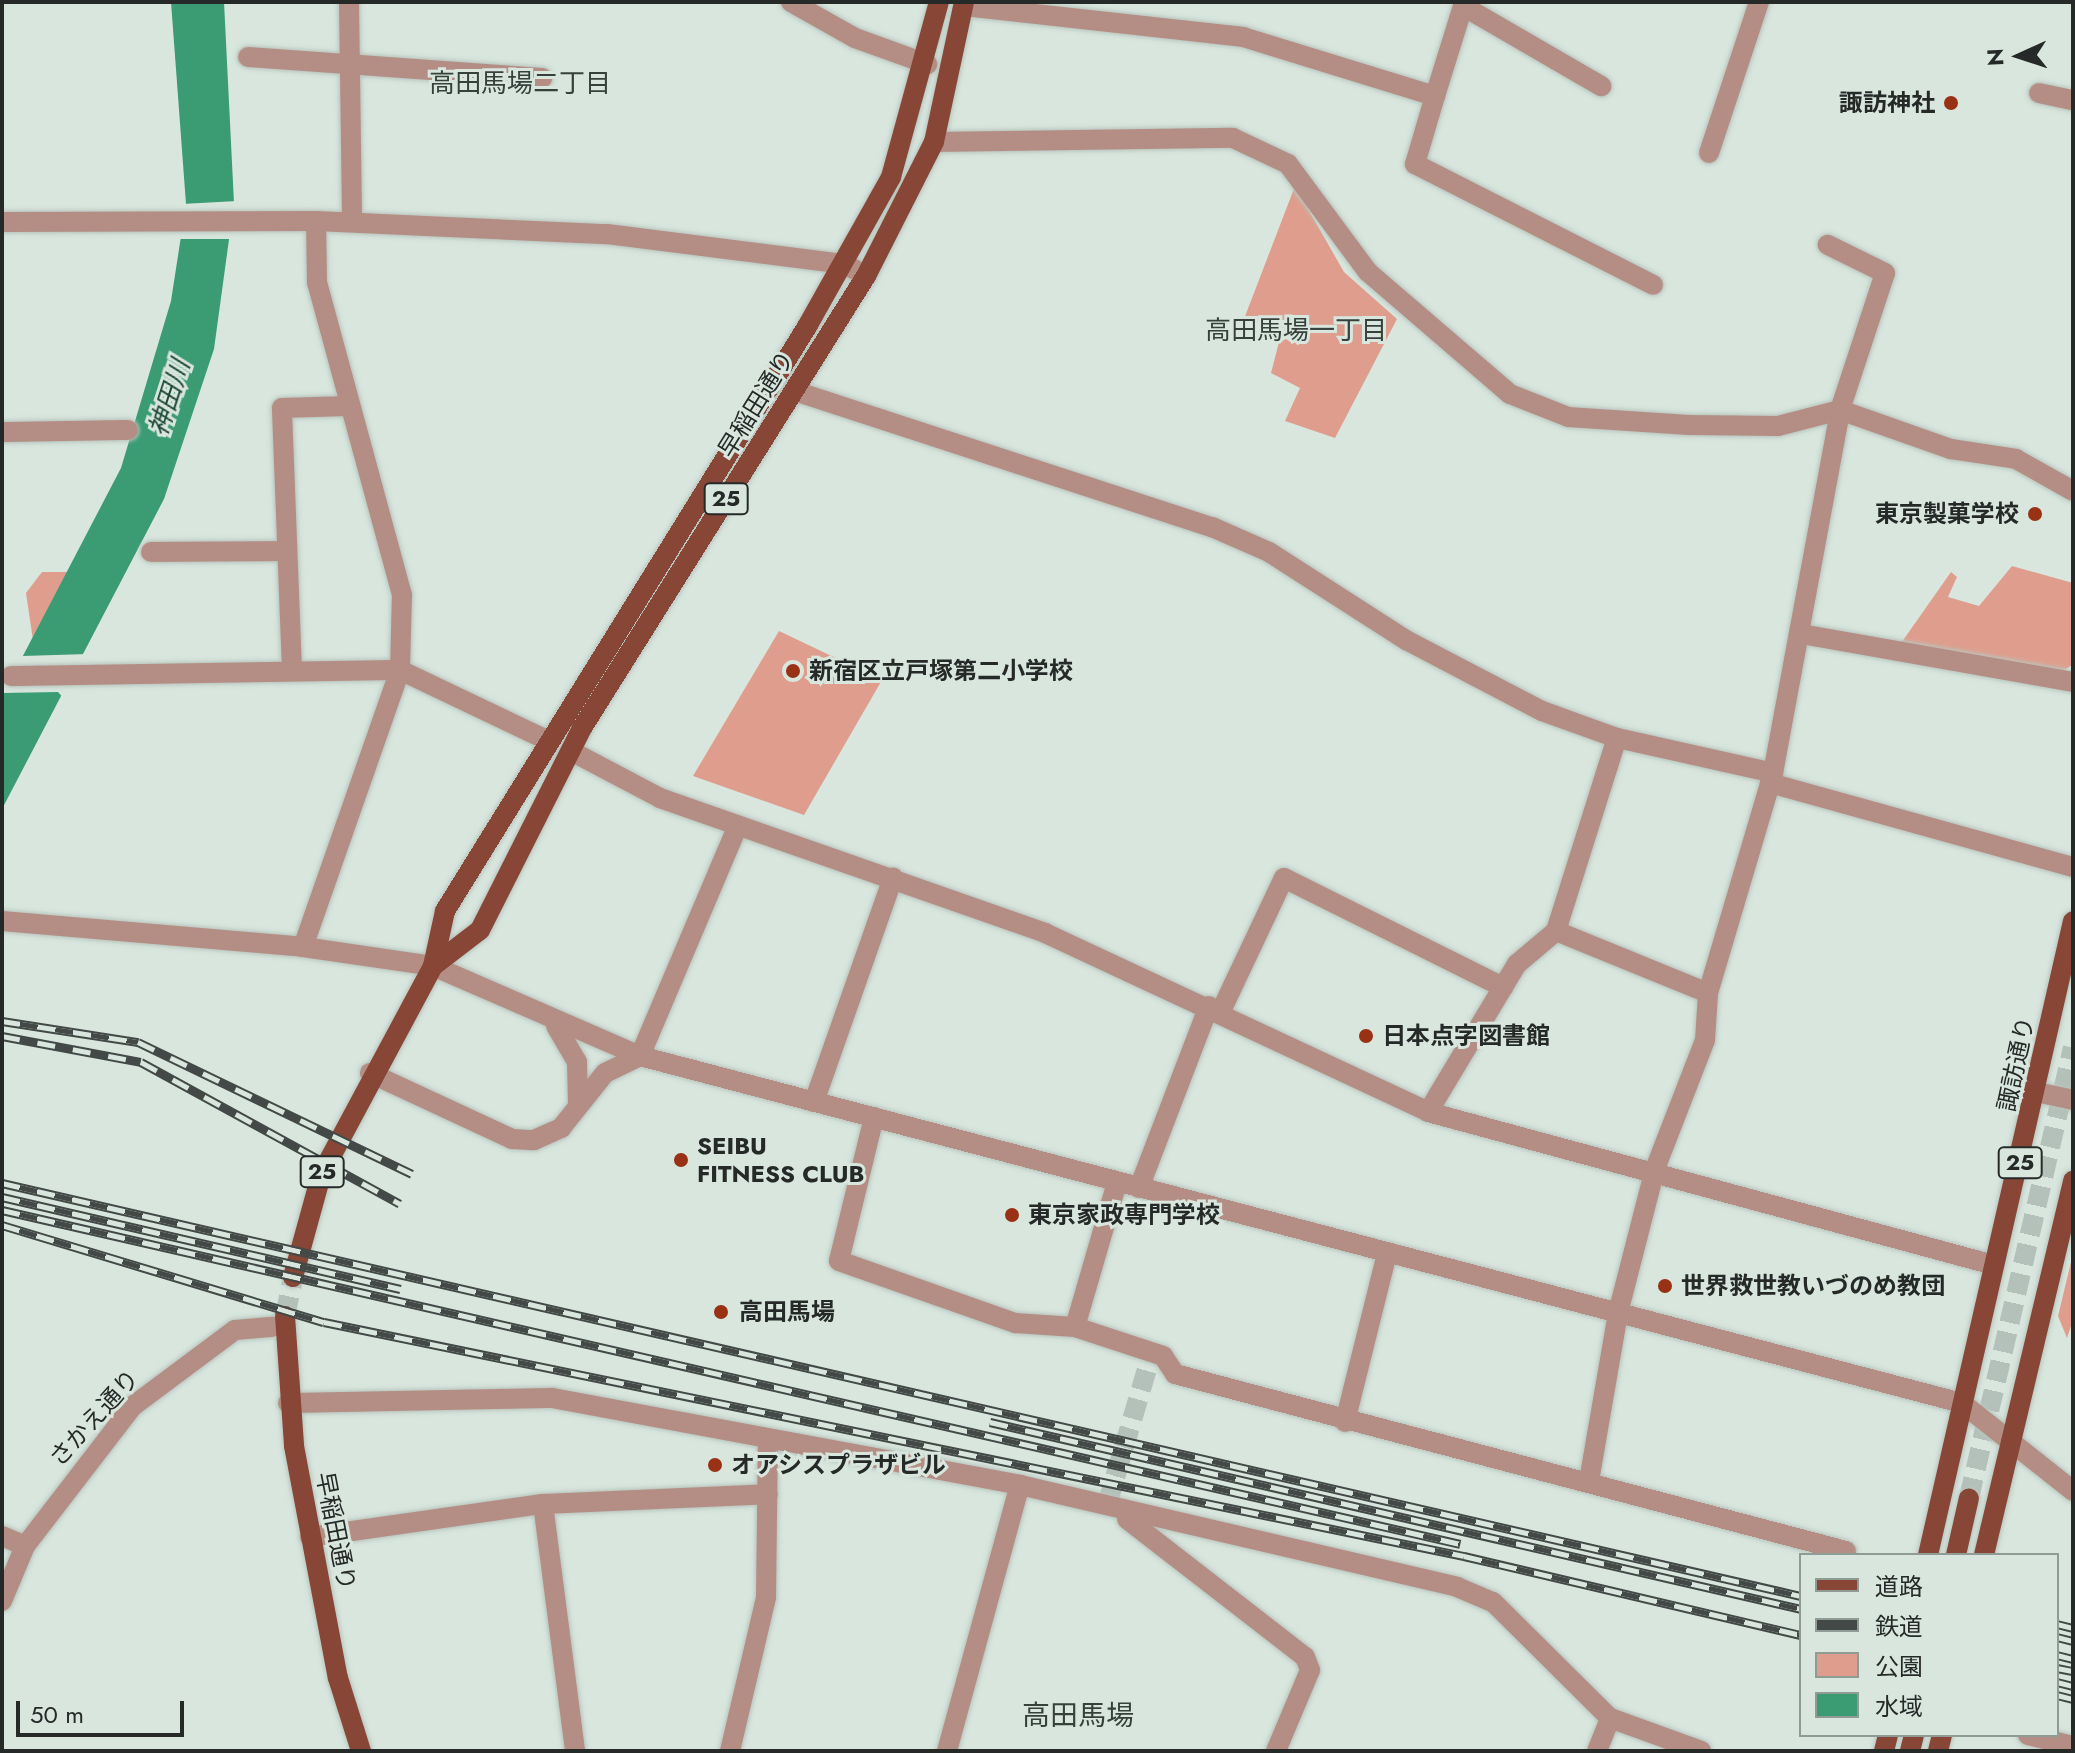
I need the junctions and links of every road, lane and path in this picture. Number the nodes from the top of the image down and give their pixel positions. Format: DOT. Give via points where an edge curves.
graph roads {
  1 [pos="349,2"];
  2 [pos="791,2"];
  3 [pos="939,2"];
  4 [pos="1759,2"];
  5 [pos="963,4"];
  6 [pos="248,57"];
  7 [pos="350,64"];
  8 [pos="927,64"];
  9 [pos="542,78"];
  10 [pos="1601,86"];
  11 [pos="2039,93"];
  12 [pos="1435,96"];
  13 [pos="2073,100"];
  14 [pos="934,142"];
  15 [pos="1709,153"];
  16 [pos="316,221"];
  17 [pos="2,222"];
  18 [pos="352,222"];
  19 [pos="1828,245"];
  20 [pos="845,264"];
  21 [pos="866,276"];
  22 [pos="1653,285"];
  23 [pos="795,391"];
  24 [pos="347,406"];
  25 [pos="1840,410"];
  26 [pos="128,430"];
  27 [pos="2,432"];
  28 [pos="2073,491"];
  29 [pos="287,551"];
  30 [pos="151,552"];
  31 [pos="1801,634"];
  32 [pos="400,670"];
  33 [pos="292,671"];
  34 [pos="11,676"];
  35 [pos="2073,682"];
  36 [pos="1617,738"];
  37 [pos="547,740"];
  38 [pos="571,751"];
  39 [pos="1772,778"];
  40 [pos="737,827"];
  41 [pos="2073,867"];
  42 [pos="893,878"];
  43 [pos="2,921"];
  44 [pos="2073,921"];
  45 [pos="1556,931"];
  46 [pos="303,947"];
  47 [pos="433,966"];
  48 [pos="1503,987"];
  49 [pos="1708,993"];
  50 [pos="1215,1008"];
  51 [pos="555,1025"];
  52 [pos="640,1056"];
  53 [pos="370,1073"];
  54 [pos="2036,1092"];
  55 [pos="2073,1100"];
  56 [pos="814,1102"];
  57 [pos="578,1104"];
  58 [pos="1428,1112"];
  59 [pos="874,1117"];
  60 [pos="1655,1169"];
  61 [pos="2073,1180"];
  62 [pos="1117,1182"];
  63 [pos="1139,1188"];
  64 [pos="1387,1254"];
  65 [pos="1994,1265"];
  66 [pos="293,1277"];
  67 [pos="1618,1313"];
  68 [pos="279,1322"];
  69 [pos="1075,1327"];
  70 [pos="288,1403"];
  71 [pos="1962,1403"];
  72 [pos="1345,1422"];
  73 [pos="768,1439"];
  74 [pos="2010,1440"];
  75 [pos="1589,1481"];
  76 [pos="1020,1485"];
  77 [pos="2073,1491"];
  78 [pos="768,1494"];
  79 [pos="1969,1498"];
  80 [pos="543,1504"];
  81 [pos="1116,1508"];
  82 [pos="2,1536"];
  83 [pos="310,1537"];
  84 [pos="25,1546"];
  85 [pos="1846,1551"];
  86 [pos="1928,1553"];
  87 [pos="1956,1553"];
  88 [pos="1984,1553"];
  89 [pos="2,1601"];
  90 [pos="1610,1718"];
  91 [pos="2036,1737"];
  92 [pos="2073,1746"];
  93 [pos="361,1751"];
  94 [pos="575,1751"];
  95 [pos="730,1751"];
  96 [pos="947,1751"];
  97 [pos="1276,1751"];
  98 [pos="1597,1751"];
  99 [pos="1700,1751"];
  1 -- 7 [label="street"];
  2 -- 8 [label="street" via="855,38"];
  3 -- 8 [label="main road, 早稲田通り / 25"];
  4 -- 15 [label="street"];
  5 -- 12 [label="street" via="1243,37"];
  5 -- 14 [label="main road, 早稲田通り / 25"];
  6 -- 7 [label="street"];
  7 -- 9 [label="street"];
  7 -- 18 [label="street"];
  8 -- 20 [label="main road, 早稲田通り / 25" via="891,177"];
  10 -- 12 [label="street" via="1463,6"];
  11 -- 13 [label="street"];
  12 -- 22 [label="street" via="1415,164"];
  14 -- 21 [label="main road, 早稲田通り / 25"];
  14 -- 25 [label="street" via="1233,138 1288,164 1368,272 1510,394 1568,417 1689,425 1778,426"];
  16 -- 17 [label="street"];
  16 -- 18 [label="street"];
  16 -- 24 [label="street" via="317,283"];
  18 -- 20 [label="street" via="607,234"];
  19 -- 25 [label="street" via="1885,273"];
  20 -- 21 [label="street"];
  20 -- 37 [label="main road, 早稲田通り / 25"];
  21 -- 23 [label="main road, 早稲田通り / 25"];
  23 -- 36 [label="street" via="1212,527 1269,552 1384,627 1530,704"];
  23 -- 38 [label="main road, 早稲田通り / 25"];
  24 -- 29 [label="street" via="282,408"];
  24 -- 32 [label="street" via="402,595"];
  25 -- 28 [label="street" via="1951,449 2016,459"];
  25 -- 31 [label="street"];
  26 -- 27 [label="street"];
  29 -- 30 [label="street"];
  29 -- 33 [label="street"];
  31 -- 35 [label="street"];
  31 -- 39 [label="street"];
  32 -- 33 [label="street"];
  32 -- 37 [label="street"];
  32 -- 46 [label="street"];
  33 -- 34 [label="street"];
  36 -- 39 [label="street"];
  36 -- 45 [label="street"];
  37 -- 47 [label="main road, 早稲田通り / 25" via="445,911"];
  38 -- 40 [label="street" via="660,798"];
  38 -- 47 [label="main road, 早稲田通り / 25" via="480,930"];
  39 -- 41 [label="street"];
  39 -- 49 [label="street"];
  40 -- 42 [label="street"];
  40 -- 52 [label="street"];
  42 -- 50 [label="street" via="1045,933"];
  42 -- 56 [label="street"];
  43 -- 46 [label="street"];
  44 -- 54 [label="main road, 諏訪通り / 25"];
  45 -- 48 [label="street" via="1538,942"];
  45 -- 49 [label="street"];
  46 -- 47 [label="street"];
  47 -- 51 [label="street"];
  47 -- 53 [label="main road, 早稲田通り / 25"];
  48 -- 50 [label="street" via="1284,878"];
  48 -- 58 [label="street"];
  49 -- 60 [label="street" via="1705,1040"];
  50 -- 58 [label="street"];
  50 -- 63 [label="street"];
  51 -- 52 [label="street"];
  51 -- 57 [label="street" via="577,1062"];
  52 -- 56 [label="street"];
  52 -- 57 [label="street" via="605,1073"];
  53 -- 57 [label="street" via="523,1140 554,1133"];
  53 -- 66 [label="main road, 早稲田通り / 25" via="321,1175"];
  54 -- 55 [label="street"];
  54 -- 65 [label="main road, 諏訪通り / 25"];
  56 -- 59 [label="street"];
  58 -- 60 [label="street"];
  59 -- 62 [label="street"];
  59 -- 69 [label="street" via="839,1261 1015,1323"];
  60 -- 65 [label="street"];
  60 -- 67 [label="street"];
  61 -- 74 [label="main road, 25"];
  62 -- 63 [label="street"];
  62 -- 69 [label="street"];
  63 -- 64 [label="street"];
  64 -- 67 [label="street"];
  64 -- 72 [label="street"];
  65 -- 71 [label="main road, 諏訪通り / 25"];
  67 -- 71 [label="street"];
  67 -- 75 [label="street"];
  68 -- 70 [label="main road, 早稲田通り"];
  68 -- 84 [label="street, さかえ通り" via="235,1330 133,1406"];
  69 -- 72 [label="street" via="1163,1356 1175,1374"];
  70 -- 73 [label="street" via="552,1398"];
  70 -- 83 [label="main road, 早稲田通り"];
  71 -- 74 [label="street"];
  71 -- 86 [label="main road, 25"];
  72 -- 75 [label="street"];
  73 -- 76 [label="street"];
  73 -- 78 [label="street"];
  74 -- 77 [label="street"];
  74 -- 88 [label="main road, 25"];
  75 -- 85 [label="street"];
  76 -- 81 [label="street"];
  76 -- 96 [label="street"];
  78 -- 80 [label="street"];
  78 -- 95 [label="street" via="766,1597"];
  79 -- 87 [label="main road"];
  80 -- 83 [label="street"];
  80 -- 94 [label="street"];
  81 -- 90 [label="street" via="1493,1602"];
  81 -- 97 [label="street" via="1305,1657 1310,1670"];
  82 -- 84 [label="street"];
  83 -- 93 [label="main road, 早稲田通り" via="338,1678"];
  84 -- 89 [label="street, さかえ通り"];
  90 -- 98 [label="street"];
  90 -- 99 [label="street"];
  91 -- 92 [label="street"];
}
